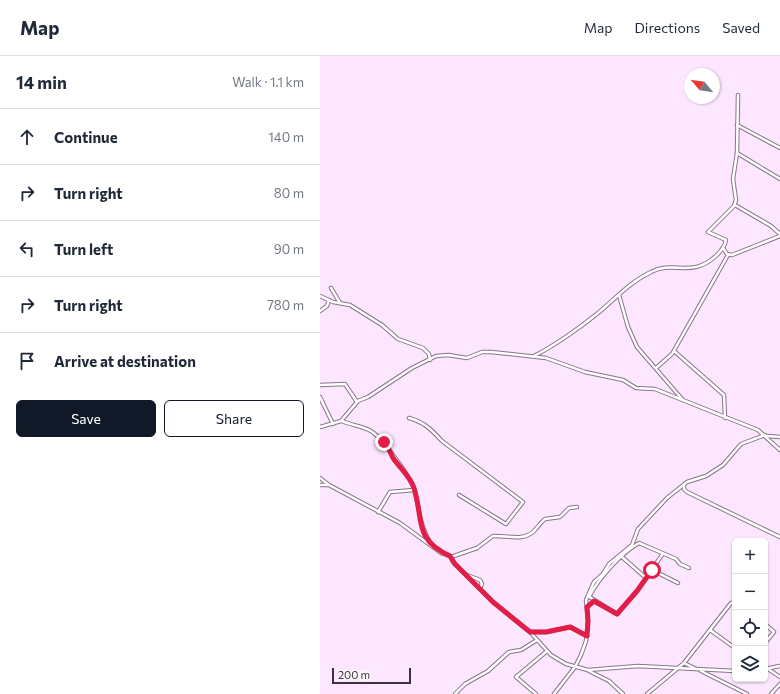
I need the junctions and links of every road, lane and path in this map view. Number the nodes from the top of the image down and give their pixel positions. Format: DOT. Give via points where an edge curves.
graph roads {
  1 [pos="738,95"];
  2 [pos="738,125"];
  3 [pos="780,148"];
  4 [pos="737,153"];
  5 [pos="780,179"];
  6 [pos="735,205"];
  7 [pos="780,235"];
  8 [pos="723,248"];
  9 [pos="728,255"];
  10 [pos="331,288"];
  11 [pos="619,294"];
  12 [pos="320,296"];
  13 [pos="329,300"];
  14 [pos="340,303"];
  15 [pos="320,311"];
  16 [pos="674,351"];
  17 [pos="534,356"];
  18 [pos="430,360"];
  19 [pos="656,368"];
  20 [pos="320,385"];
  21 [pos="321,398"];
  22 [pos="683,400"];
  23 [pos="320,402"];
  24 [pos="357,402"];
  25 [pos="408,418"];
  26 [pos="725,418"];
  27 [pos="341,421"];
  28 [pos="333,424"];
  29 [pos="320,427"];
  30 [pos="766,435"];
  31 [pos="780,437"];
  32 [pos="780,450"];
  33 [pos="320,478"];
  34 [pos="684,484"];
  35 [pos="320,485"];
  36 [pos="329,485"];
  37 [pos="414,490"];
  38 [pos="459,495"];
  39 [pos="577,507"];
  40 [pos="378,512"];
  41 [pos="780,537"];
  42 [pos="431,545"];
  43 [pos="662,555"];
  44 [pos="451,557"];
  45 [pos="622,557"];
  46 [pos="689,568"];
  47 [pos="652,570"];
  48 [pos="466,575"];
  49 [pos="646,578"];
  50 [pos="678,583"];
  51 [pos="480,588"];
  52 [pos="588,597"];
  53 [pos="594,601"];
  54 [pos="732,603"];
  55 [pos="587,607"];
  56 [pos="768,627"];
  57 [pos="710,630"];
  58 [pos="530,632"];
  59 [pos="587,636"];
  60 [pos="768,639"];
  61 [pos="537,640"];
  62 [pos="732,646"];
  63 [pos="547,650"];
  64 [pos="684,663"];
  65 [pos="780,666"];
  66 [pos="575,667"];
  67 [pos="678,668"];
  68 [pos="768,669"];
  69 [pos="588,670"];
  70 [pos="699,670"];
  71 [pos="768,670"];
  72 [pos="732,671"];
  73 [pos="780,677"];
  74 [pos="780,684"];
  75 [pos="455,694"];
  76 [pos="536,694"];
  77 [pos="554,694"];
  78 [pos="623,694"];
  79 [pos="647,694"];
  80 [pos="747,694"];
  81 [pos="771,694"];
  1 -- 2 [label="street"];
  2 -- 3 [label="street"];
  2 -- 4 [label="street"];
  4 -- 5 [label="street"];
  4 -- 6 [label="street" via="733,179"];
  6 -- 7 [label="street" via="771,226"];
  6 -- 8 [label="street" via="708,232 726,240"];
  7 -- 9 [label="street"];
  8 -- 9 [label="street"];
  8 -- 11 [label="street" via="705,265 688,269 655,270"];
  9 -- 16 [label="street"];
  10 -- 14 [label="street"];
  11 -- 17 [label="street" via="587,322"];
  11 -- 19 [label="street" via="637,348"];
  12 -- 13 [label="street"];
  13 -- 14 [label="street"];
  13 -- 15 [label="street" via="327,306"];
  14 -- 18 [label="street" via="350,305 370,317 398,339 423,348 429,354"];
  16 -- 19 [label="street"];
  16 -- 26 [label="street" via="724,395"];
  17 -- 18 [label="street" via="486,352 467,358 440,355"];
  17 -- 22 [label="street" via="585,372 623,380 636,388 649,388"];
  18 -- 24 [label="street" via="412,368"];
  19 -- 22 [label="street"];
  20 -- 24 [label="street" via="345,384"];
  21 -- 23 [label="street"];
  21 -- 28 [label="street"];
  22 -- 26 [label="street"];
  24 -- 27 [label="street"];
  25 -- 38 [label="street" via="433,430 442,441 523,502 506,524"];
  26 -- 30 [label="street"];
  27 -- 28 [label="street"];
  27 -- 37 [label="street" via="371,431 384,442"];
  28 -- 29 [label="street"];
  30 -- 31 [label="street"];
  30 -- 32 [label="street"];
  30 -- 34 [label="street" via="741,444 727,462 706,476"];
  33 -- 36 [label="street"];
  34 -- 41 [label="street" via="684,489 690,493"];
  34 -- 52 [label="street" via="644,521 632,545 609,564 594,582"];
  35 -- 36 [label="street"];
  36 -- 40 [label="street"];
  37 -- 40 [label="street" via="390,492"];
  37 -- 42 [label="street" via="420,524"];
  39 -- 44 [label="street" via="569,508 560,517 545,519 528,535 519,538 493,536 477,548"];
  40 -- 42 [label="street" via="400,522"];
  42 -- 44 [label="street"];
  43 -- 45 [label="street" via="639,543"];
  43 -- 46 [label="street" via="675,558"];
  43 -- 47 [label="street"];
  44 -- 48 [label="street"];
  45 -- 49 [label="street"];
  45 -- 52 [label="street" via="598,581"];
  47 -- 49 [label="street"];
  47 -- 50 [label="street"];
  48 -- 51 [label="street"];
  48 -- 51 [label="street" via="480,580"];
  49 -- 53 [label="street" via="617,614"];
  51 -- 58 [label="street"];
  52 -- 53 [label="street"];
  52 -- 55 [label="street"];
  53 -- 55 [label="street"];
  54 -- 57 [label="street"];
  55 -- 59 [label="street"];
  56 -- 60 [label="street" via="774,632"];
  57 -- 62 [label="street"];
  57 -- 64 [label="street"];
  58 -- 59 [label="street" via="570,627"];
  58 -- 61 [label="street"];
  59 -- 66 [label="street"];
  61 -- 63 [label="street"];
  61 -- 75 [label="street" via="521,650 512,650 488,671 464,684"];
  63 -- 66 [label="street" via="562,662"];
  63 -- 76 [label="street" via="516,677"];
  64 -- 67 [label="street"];
  64 -- 70 [label="street"];
  65 -- 68 [label="street"];
  66 -- 69 [label="street"];
  66 -- 77 [label="street"];
  67 -- 69 [label="street" via="622,667"];
  67 -- 70 [label="street"];
  67 -- 79 [label="street"];
  69 -- 78 [label="street" via="609,681"];
  70 -- 72 [label="street"];
  70 -- 80 [label="street"];
  71 -- 73 [label="street"];
  74 -- 81 [label="street"];
}
